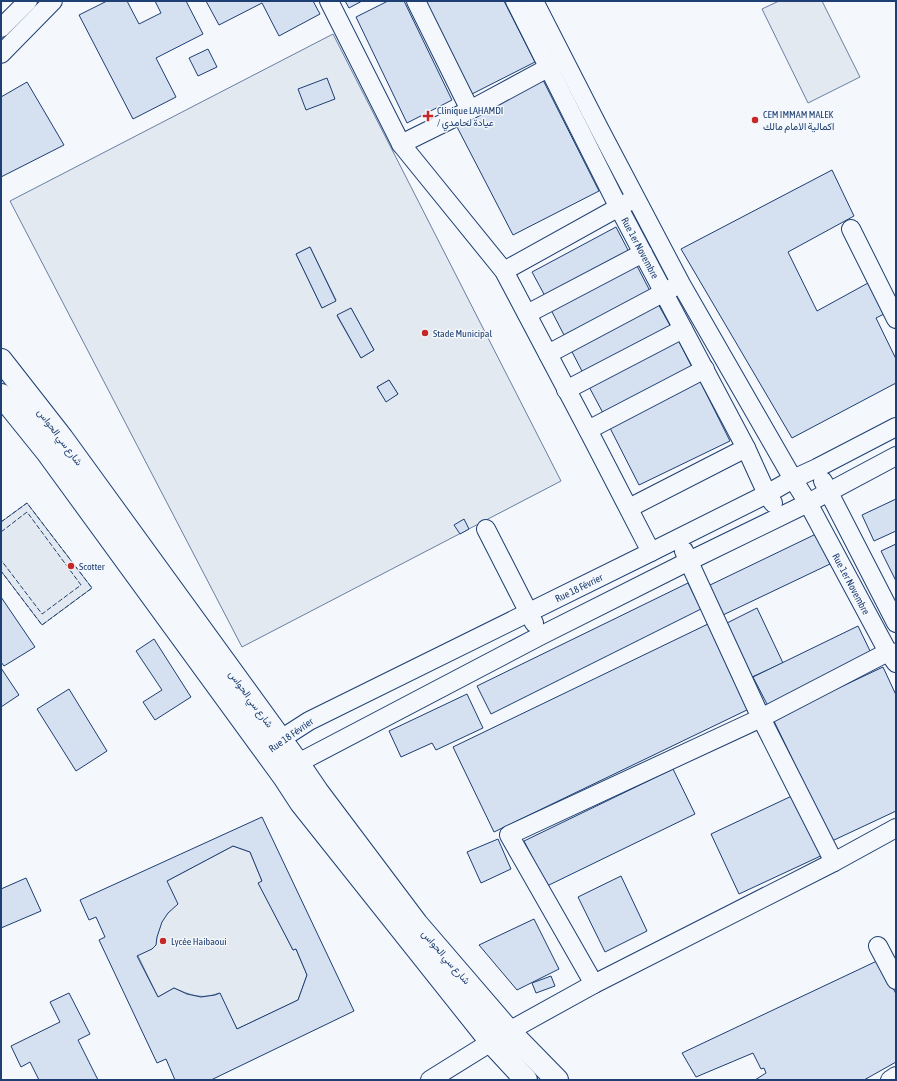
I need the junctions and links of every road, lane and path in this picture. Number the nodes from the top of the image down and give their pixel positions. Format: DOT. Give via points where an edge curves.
graph roads {
  1 [pos="28,1"];
  2 [pos="53,1"];
  3 [pos="328,1"];
  4 [pos="416,1"];
  5 [pos="515,1"];
  6 [pos="534,1"];
  7 [pos="1,28"];
  8 [pos="1,54"];
  9 [pos="563,60"];
  10 [pos="548,68"];
  11 [pos="470,110"];
  12 [pos="599,128"];
  13 [pos="583,137"];
  14 [pos="401,144"];
  15 [pos="636,198"];
  16 [pos="619,208"];
  17 [pos="851,229"];
  18 [pos="644,253"];
  19 [pos="504,271"];
  20 [pos="681,284"];
  21 [pos="664,293"];
  22 [pos="527,314"];
  23 [pos="896,319"];
  24 [pos="682,329"];
  25 [pos="548,354"];
  26 [pos="1,360"];
  27 [pos="705,369"];
  28 [pos="566,390"];
  29 [pos="1,395"];
  30 [pos="896,427"];
  31 [pos="588,430"];
  32 [pos="746,448"];
  33 [pos="896,456"];
  34 [pos="817,468"];
  35 [pos="793,479"];
  36 [pos="828,492"];
  37 [pos="767,494"];
  38 [pos="808,503"];
  39 [pos="629,508"];
  40 [pos="782,515"];
  41 [pos="486,529"];
  42 [pos="679,538"];
  43 [pos="651,552"];
  44 [pos="689,561"];
  45 [pos="528,613"];
  46 [pos="896,623"];
  47 [pos="540,636"];
  48 [pos="893,656"];
  49 [pos="761,718"];
  50 [pos="273,746"];
  51 [pos="291,770"];
  52 [pos="896,828"];
  53 [pos="834,862"];
  54 [pos="878,946"];
  55 [pos="896,980"];
  56 [pos="594,984"];
  57 [pos="509,1031"];
  58 [pos="491,1042"];
  59 [pos="896,1076"];
  60 [pos="430,1080"];
  61 [pos="526,1080"];
  62 [pos="557,1080"];
  63 [pos="890,1080"];
  1 -- 7 [label="street"];
  2 -- 8 [label="street"];
  3 -- 14 [label="street"];
  4 -- 11 [label="street"];
  5 -- 10 [label="street, Rue 1er Novembre"];
  6 -- 9 [label="street, Rue 1er Novembre"];
  9 -- 10 [label="street"];
  9 -- 12 [label="street, Rue 1er Novembre"];
  10 -- 11 [label="street"];
  10 -- 13 [label="street, Rue 1er Novembre"];
  11 -- 14 [label="street"];
  12 -- 13 [label="street"];
  12 -- 15 [label="street, Rue 1er Novembre"];
  13 -- 16 [label="street, Rue 1er Novembre"];
  14 -- 19 [label="street"];
  15 -- 16 [label="street"];
  15 -- 20 [label="street, Rue 1er Novembre"];
  16 -- 18 [label="street, Rue 1er Novembre"];
  16 -- 19 [label="street"];
  17 -- 23 [label="street"];
  18 -- 21 [label="street, Rue 1er Novembre"];
  18 -- 22 [label="street"];
  19 -- 22 [label="street"];
  20 -- 21 [label="street"];
  20 -- 35 [label="street, Rue 1er Novembre"];
  21 -- 24 [label="street, Rue 1er Novembre"];
  21 -- 25 [label="street"];
  22 -- 25 [label="street"];
  24 -- 27 [label="street, Rue 1er Novembre"];
  24 -- 28 [label="street"];
  25 -- 28 [label="street"];
  26 -- 50 [label="main road, شارع سي الحواس" via="62,438"];
  27 -- 31 [label="street"];
  27 -- 32 [label="street, Rue 1er Novembre"];
  28 -- 31 [label="street"];
  29 -- 50 [label="main road, شارع سي الحواس"];
  30 -- 34 [label="street, Rue 18 Février"];
  31 -- 39 [label="street"];
  32 -- 37 [label="street, Rue 1er Novembre"];
  32 -- 39 [label="street"];
  33 -- 36 [label="street"];
  34 -- 35 [label="street, Rue 18 Février"];
  34 -- 36 [label="street"];
  35 -- 37 [label="street, Rue 18 Février"];
  35 -- 38 [label="street, Rue 1er Novembre"];
  36 -- 38 [label="street"];
  36 -- 46 [label="street"];
  37 -- 40 [label="street, Rue 1er Novembre"];
  37 -- 42 [label="street, Rue 18 Février"];
  38 -- 40 [label="street"];
  38 -- 48 [label="street, Rue 1er Novembre"];
  39 -- 43 [label="street"];
  40 -- 44 [label="street"];
  41 -- 45 [label="street"];
  42 -- 43 [label="street, Rue 18 Février"];
  42 -- 44 [label="street"];
  43 -- 45 [label="street, Rue 18 Février"];
  44 -- 47 [label="street"];
  44 -- 49 [label="street"];
  45 -- 47 [label="street"];
  45 -- 50 [label="street, Rue 18 Février" via="309,721"];
  47 -- 51 [label="street"];
  48 -- 49 [label="street"];
  49 -- 53 [label="street"];
  49 -- 56 [label="street" via="509,835"];
  50 -- 51 [label="main road, شارع سي الحواس"];
  51 -- 57 [label="main road, شارع سي الحواس" via="317,791 417,924"];
  51 -- 58 [label="main road, شارع سي الحواس" via="301,803"];
  52 -- 53 [label="street"];
  53 -- 56 [label="street"];
  54 -- 55 [label="street"];
  56 -- 57 [label="street"];
  57 -- 58 [label="main road"];
  57 -- 62 [label="main road, شارع سي الحواس"];
  58 -- 60 [label="street"];
  58 -- 61 [label="main road, شارع سي الحواس"];
  59 -- 63 [label="street"];
}
